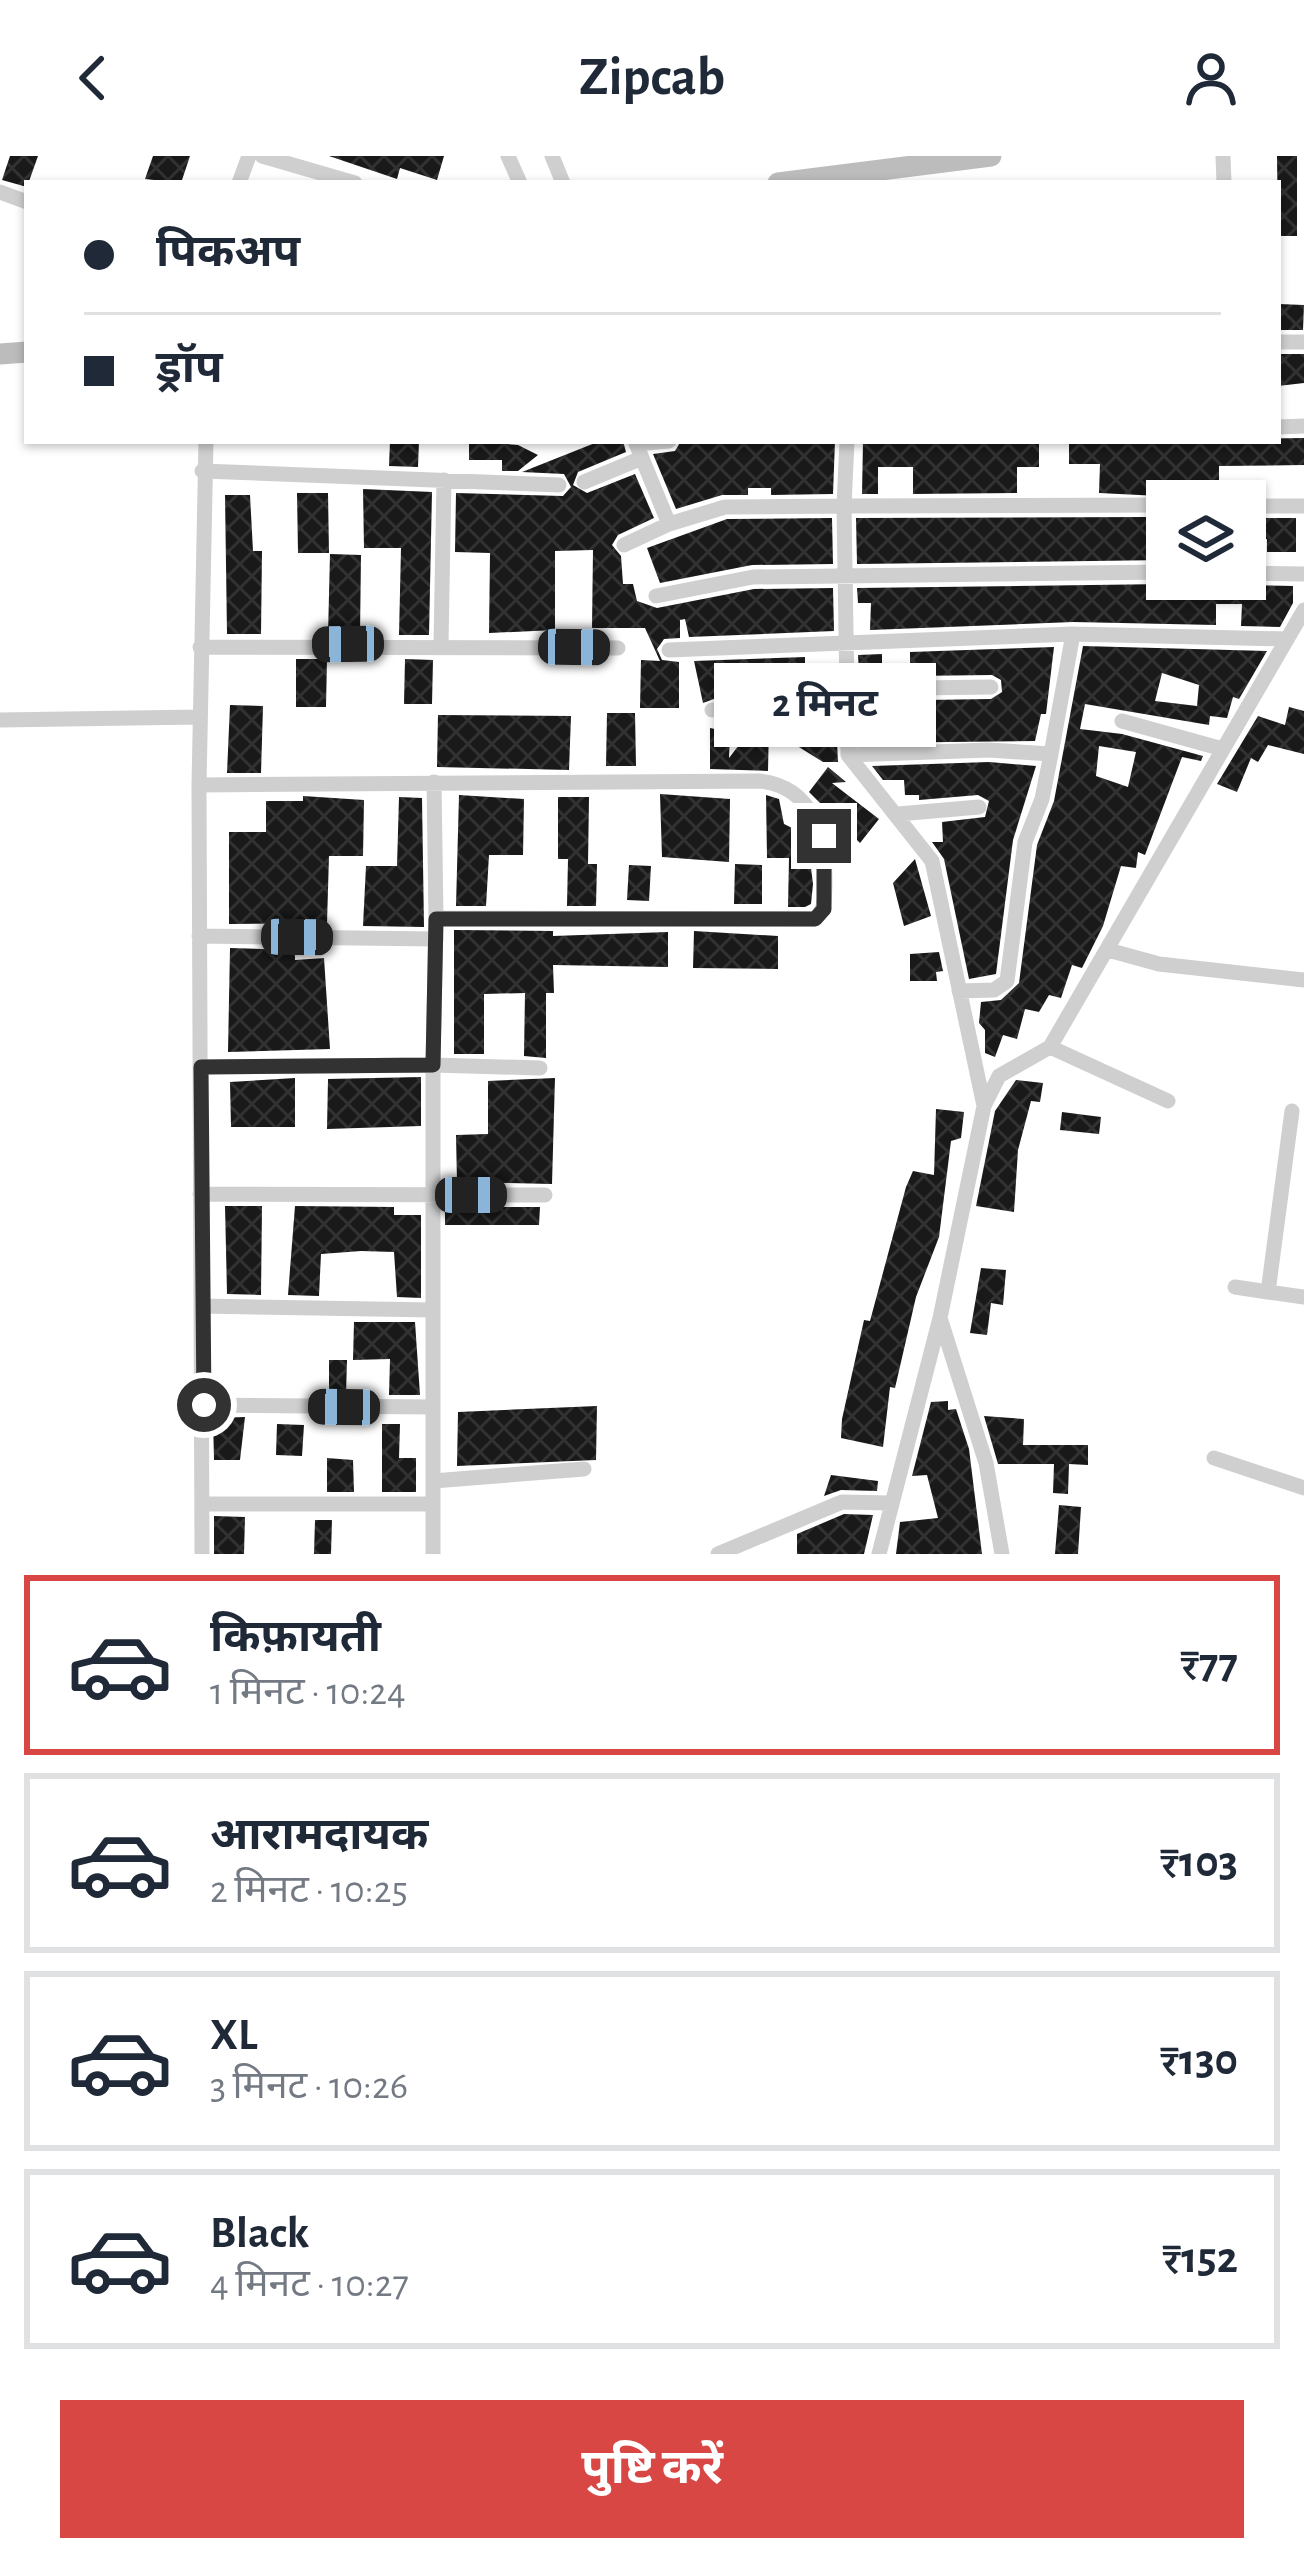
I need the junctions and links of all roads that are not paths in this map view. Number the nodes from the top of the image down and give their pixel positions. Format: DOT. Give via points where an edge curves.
graph roads {
  1 [pos="262,156"];
  2 [pos="991,156"];
  3 [pos="844,177"];
  4 [pos="345,180"];
  5 [pos="811,180"];
  6 [pos="208,444"];
  7 [pos="847,444"];
  8 [pos="638,448"];
  9 [pos="207,471"];
  10 [pos="444,480"];
  11 [pos="584,482"];
  12 [pos="559,485"];
  13 [pos="1146,505"];
  14 [pos="844,506"];
  15 [pos="1266,506"];
  16 [pos="1304,506"];
  17 [pos="669,524"];
  18 [pos="624,545"];
  19 [pos="1146,572"];
  20 [pos="1266,573"];
  21 [pos="1304,574"];
  22 [pos="842,575"];
  23 [pos="656,596"];
  24 [pos="1304,610"];
  25 [pos="1073,634"];
  26 [pos="1286,639"];
  27 [pos="842,642"];
  28 [pos="441,644"];
  29 [pos="204,647"];
  30 [pos="618,647"];
  31 [pos="669,650"];
  32 [pos="991,687"];
  33 [pos="843,688"];
  34 [pos="712,710"];
  35 [pos="200,718"];
  36 [pos="0,721"];
  37 [pos="1122,721"];
  38 [pos="1219,748"];
  39 [pos="1051,754"];
  40 [pos="848,755"];
  41 [pos="434,782"];
  42 [pos="203,785"];
  43 [pos="979,808"];
  44 [pos="898,814"];
  45 [pos="436,919"];
  46 [pos="202,936"];
  47 [pos="436,939"];
  48 [pos="1108,950"];
  49 [pos="1304,980"];
  50 [pos="959,991"];
  51 [pos="1050,1047"];
  52 [pos="433,1065"];
  53 [pos="205,1067"];
  54 [pos="540,1068"];
  55 [pos="1168,1101"];
  56 [pos="984,1106"];
  57 [pos="1292,1111"];
  58 [pos="1286,1159"];
  59 [pos="1304,1161"];
  60 [pos="204,1194"];
  61 [pos="434,1195"];
  62 [pos="545,1195"];
  63 [pos="1235,1287"];
  64 [pos="1268,1292"];
  65 [pos="1304,1297"];
  66 [pos="206,1306"];
  67 [pos="433,1310"];
  68 [pos="940,1318"];
  69 [pos="207,1405"];
  70 [pos="433,1407"];
  71 [pos="1214,1458"];
  72 [pos="584,1469"];
  73 [pos="433,1481"];
  74 [pos="1304,1488"];
  75 [pos="890,1503"];
  76 [pos="206,1504"];
  77 [pos="433,1504"];
  78 [pos="206,1554"];
  79 [pos="433,1554"];
  80 [pos="718,1554"];
  81 [pos="879,1554"];
  82 [pos="1001,1554"];
  1 -- 4 [label="street"];
  2 -- 3 [label="street"];
  3 -- 5 [label="street"];
  6 -- 9 [label="street"];
  7 -- 14 [label="street"];
  8 -- 11 [label="street"];
  8 -- 17 [label="street"];
  9 -- 10 [label="street"];
  9 -- 29 [label="street"];
  10 -- 12 [label="street"];
  10 -- 28 [label="street"];
  13 -- 14 [label="street"];
  14 -- 17 [label="street" via="725,507"];
  14 -- 22 [label="street"];
  15 -- 16 [label="street"];
  17 -- 18 [label="street"];
  19 -- 22 [label="street"];
  20 -- 21 [label="street"];
  22 -- 23 [label="street" via="753,577"];
  22 -- 27 [label="street"];
  24 -- 26 [label="street"];
  25 -- 26 [label="street"];
  25 -- 27 [label="street"];
  25 -- 39 [label="street"];
  26 -- 38 [label="street"];
  27 -- 31 [label="street"];
  27 -- 33 [label="street"];
  28 -- 29 [label="street"];
  28 -- 30 [label="street"];
  29 -- 35 [label="street"];
  29 -- 42 [label="street"];
  32 -- 33 [label="street"];
  33 -- 34 [label="street" via="746,684 733,706"];
  33 -- 40 [label="street"];
  35 -- 36 [label="street"];
  35 -- 42 [label="street"];
  37 -- 38 [label="street"];
  38 -- 48 [label="street"];
  39 -- 40 [label="street"];
  39 -- 50 [label="street" via="1024,842 1007,981 994,990"];
  40 -- 44 [label="street"];
  41 -- 42 [label="street"];
  41 -- 45 [label="street"];
  41 -- 45 [label="street" via="771,782 817,820 825,844 824,909 815,919"];
  42 -- 46 [label="street"];
  43 -- 44 [label="street"];
  44 -- 50 [label="street" via="932,861"];
  45 -- 47 [label="street"];
  46 -- 47 [label="street"];
  46 -- 53 [label="street"];
  47 -- 52 [label="street"];
  48 -- 49 [label="street" via="1159,964"];
  48 -- 51 [label="street"];
  50 -- 56 [label="street"];
  51 -- 55 [label="street"];
  51 -- 56 [label="street" via="999,1076"];
  52 -- 53 [label="street"];
  52 -- 54 [label="street"];
  52 -- 61 [label="street"];
  53 -- 60 [label="street"];
  56 -- 68 [label="street"];
  57 -- 58 [label="street"];
  58 -- 59 [label="street"];
  58 -- 64 [label="street"];
  60 -- 61 [label="street"];
  60 -- 66 [label="street"];
  61 -- 62 [label="street"];
  61 -- 67 [label="street"];
  63 -- 64 [label="street"];
  64 -- 65 [label="street"];
  66 -- 67 [label="street"];
  66 -- 69 [label="street"];
  67 -- 70 [label="street"];
  68 -- 75 [label="street"];
  68 -- 82 [label="street" via="986,1463"];
  69 -- 70 [label="street"];
  69 -- 76 [label="street"];
  70 -- 73 [label="street"];
  71 -- 74 [label="street"];
  72 -- 73 [label="street"];
  73 -- 77 [label="street"];
  75 -- 80 [label="street" via="842,1502"];
  75 -- 81 [label="street"];
  76 -- 77 [label="street"];
  76 -- 78 [label="street"];
  77 -- 79 [label="street"];
}
